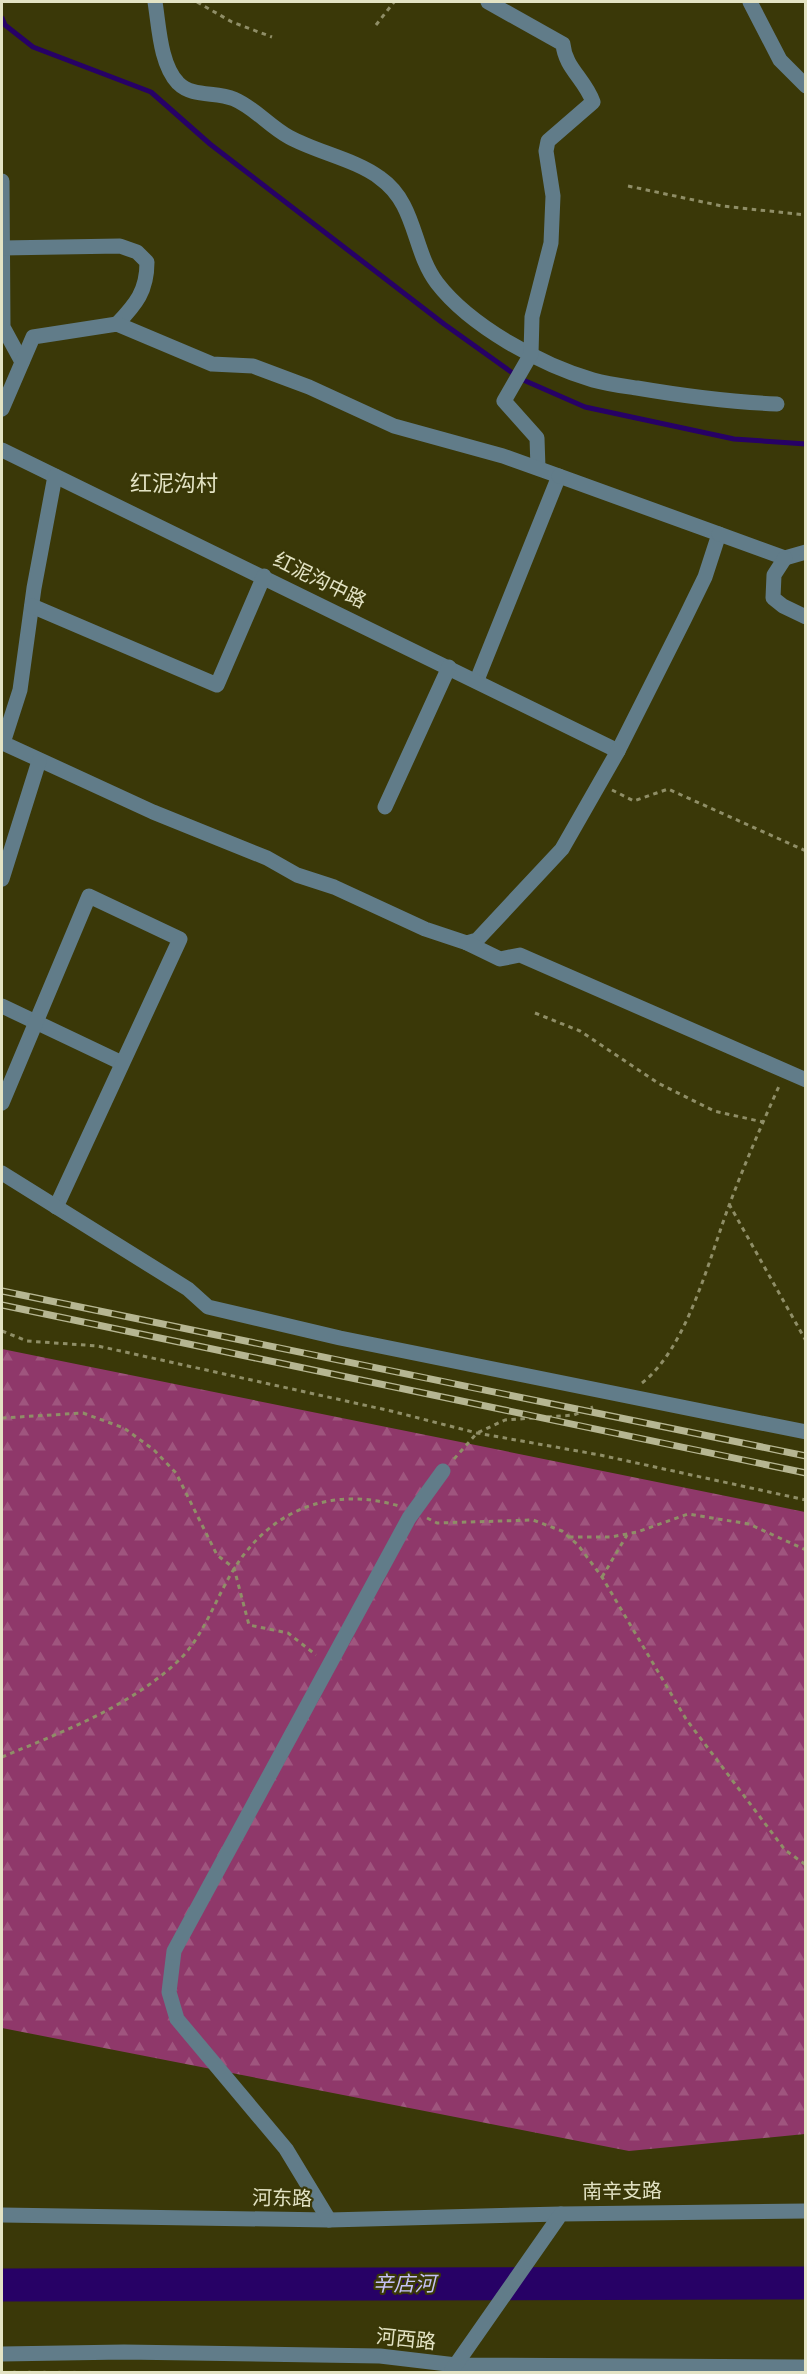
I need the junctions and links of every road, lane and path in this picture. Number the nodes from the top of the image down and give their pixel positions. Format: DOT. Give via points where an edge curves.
graph roads {
  1 [pos="155,2"];
  2 [pos="197,2"];
  3 [pos="394,2"];
  4 [pos="488,2"];
  5 [pos="750,2"];
  6 [pos="376,25"];
  7 [pos="272,37"];
  8 [pos="806,86"];
  9 [pos="2,181"];
  10 [pos="628,186"];
  11 [pos="806,214"];
  12 [pos="2,248"];
  13 [pos="117,324"];
  14 [pos="528,360"];
  15 [pos="22,362"];
  16 [pos="777,404"];
  17 [pos="2,409"];
  18 [pos="2,450"];
  19 [pos="537,468"];
  20 [pos="56,476"];
  21 [pos="559,476"];
  22 [pos="719,534"];
  23 [pos="806,552"];
  24 [pos="785,558"];
  25 [pos="264,576"];
  26 [pos="32,606"];
  27 [pos="806,617"];
  28 [pos="449,666"];
  29 [pos="477,680"];
  30 [pos="618,751"];
  31 [pos="39,761"];
  32 [pos="602,777"];
  33 [pos="385,807"];
  34 [pos="806,851"];
  35 [pos="2,879"];
  36 [pos="467,943"];
  37 [pos="2,1006"];
  38 [pos="535,1013"];
  39 [pos="36,1022"];
  40 [pos="122,1063"];
  41 [pos="786,1071"];
  42 [pos="806,1080"];
  43 [pos="2,1103"];
  44 [pos="763,1122"];
  45 [pos="2,1173"];
  46 [pos="729,1204"];
  47 [pos="56,1207"];
  48 [pos="2,1331"];
  49 [pos="806,1341"];
  50 [pos="623,1394"];
  51 [pos="2,1418"];
  52 [pos="806,1432"];
  53 [pos="477,1433"];
  54 [pos="443,1471"];
  55 [pos="806,1500"];
  56 [pos="414,1511"];
  57 [pos="628,1534"];
  58 [pos="569,1538"];
  59 [pos="806,1550"];
  60 [pos="234,1568"];
  61 [pos="602,1577"];
  62 [pos="329,1665"];
  63 [pos="2,1757"];
  64 [pos="806,1865"];
  65 [pos="806,2211"];
  66 [pos="561,2214"];
  67 [pos="2,2215"];
  68 [pos="329,2220"];
  69 [pos="2,2354"];
  70 [pos="806,2367"];
  71 [pos="454,2369"];
  1 -- 14 [label="street" via="168,67 177,82 187,91 232,98 259,112 291,138 379,177 400,196 430,273 447,296"];
  2 -- 7 [label="path" via="232,22"];
  3 -- 6 [label="path"];
  4 -- 14 [label="street" via="563,44 564,59 588,88 593,102 548,141 546,151 554,196 550,243 532,317"];
  5 -- 8 [label="street" via="780,60"];
  9 -- 12 [label="street"];
  10 -- 11 [label="path" via="722,206"];
  12 -- 13 [label="street" via="120,246 137,252 147,262 147,282 134,306"];
  12 -- 15 [label="street" via="3,327"];
  13 -- 15 [label="street" via="33,337"];
  13 -- 19 [label="street" via="212,364 253,366 394,426"];
  14 -- 16 [label="street" via="592,380 728,402"];
  14 -- 19 [label="street" via="504,401 537,438"];
  15 -- 17 [label="street"];
  18 -- 20 [label="street, 红泥沟中路"];
  19 -- 21 [label="street"];
  20 -- 25 [label="street, 红泥沟中路"];
  20 -- 26 [label="street"];
  21 -- 22 [label="street"];
  21 -- 29 [label="street"];
  22 -- 24 [label="street"];
  22 -- 30 [label="street" via="705,578"];
  23 -- 24 [label="street"];
  24 -- 27 [label="street" via="774,575 773,598"];
  25 -- 26 [label="street" via="217,685"];
  25 -- 28 [label="street, 红泥沟中路"];
  26 -- 31 [label="street" via="20,690 3,743"];
  28 -- 29 [label="street, 红泥沟中路"];
  28 -- 33 [label="street"];
  29 -- 30 [label="street, 红泥沟中路"];
  30 -- 32 [label="street"];
  31 -- 35 [label="street"];
  31 -- 36 [label="street" via="267,858 297,875"];
  32 -- 34 [label="path" via="614,793 634,801 668,789"];
  32 -- 36 [label="street" via="562,849 477,940"];
  36 -- 41 [label="street" via="500,959 520,955"];
  37 -- 39 [label="street"];
  38 -- 44 [label="path" via="580,1031 658,1083 714,1111"];
  39 -- 40 [label="street"];
  39 -- 40 [label="street" via="89,896 180,939"];
  39 -- 43 [label="street"];
  40 -- 47 [label="street"];
  41 -- 42 [label="street"];
  41 -- 44 [label="path"];
  44 -- 46 [label="path"];
  45 -- 47 [label="street"];
  46 -- 49 [label="path"];
  46 -- 50 [label="path" via="678,1341 655,1374"];
  47 -- 50 [label="street" via="188,1289 208,1307 340,1338"];
  48 -- 53 [label="path" via="27,1341 98,1346"];
  50 -- 52 [label="street"];
  50 -- 53 [label="path" via="574,1416 505,1420"];
  51 -- 60 [label="path" via="83,1413 124,1428 176,1473 217,1555"];
  53 -- 54 [label="path"];
  53 -- 55 [label="path"];
  54 -- 56 [label="street"];
  56 -- 58 [label="path" via="437,1523 533,1520 562,1531"];
  56 -- 60 [label="path" via="379,1500 339,1499 300,1508 258,1535"];
  56 -- 62 [label="street"];
  57 -- 58 [label="path"];
  57 -- 59 [label="path" via="688,1514 749,1524"];
  57 -- 61 [label="path"];
  58 -- 61 [label="path"];
  60 -- 62 [label="path" via="249,1625 288,1633"];
  60 -- 63 [label="path" via="198,1637 177,1662 123,1702"];
  61 -- 64 [label="path" via="686,1719 785,1850"];
  62 -- 68 [label="street" via="174,1951 170,1992 177,2019 286,2150"];
  65 -- 66 [label="street, 南辛支路"];
  66 -- 68 [label="street, 河东路"];
  66 -- 71 [label="street, 南辛支路"];
  67 -- 68 [label="street, 河东路"];
  69 -- 71 [label="street, 河西路" via="380,2356"];
  70 -- 71 [label="street, 河西路"];
}
